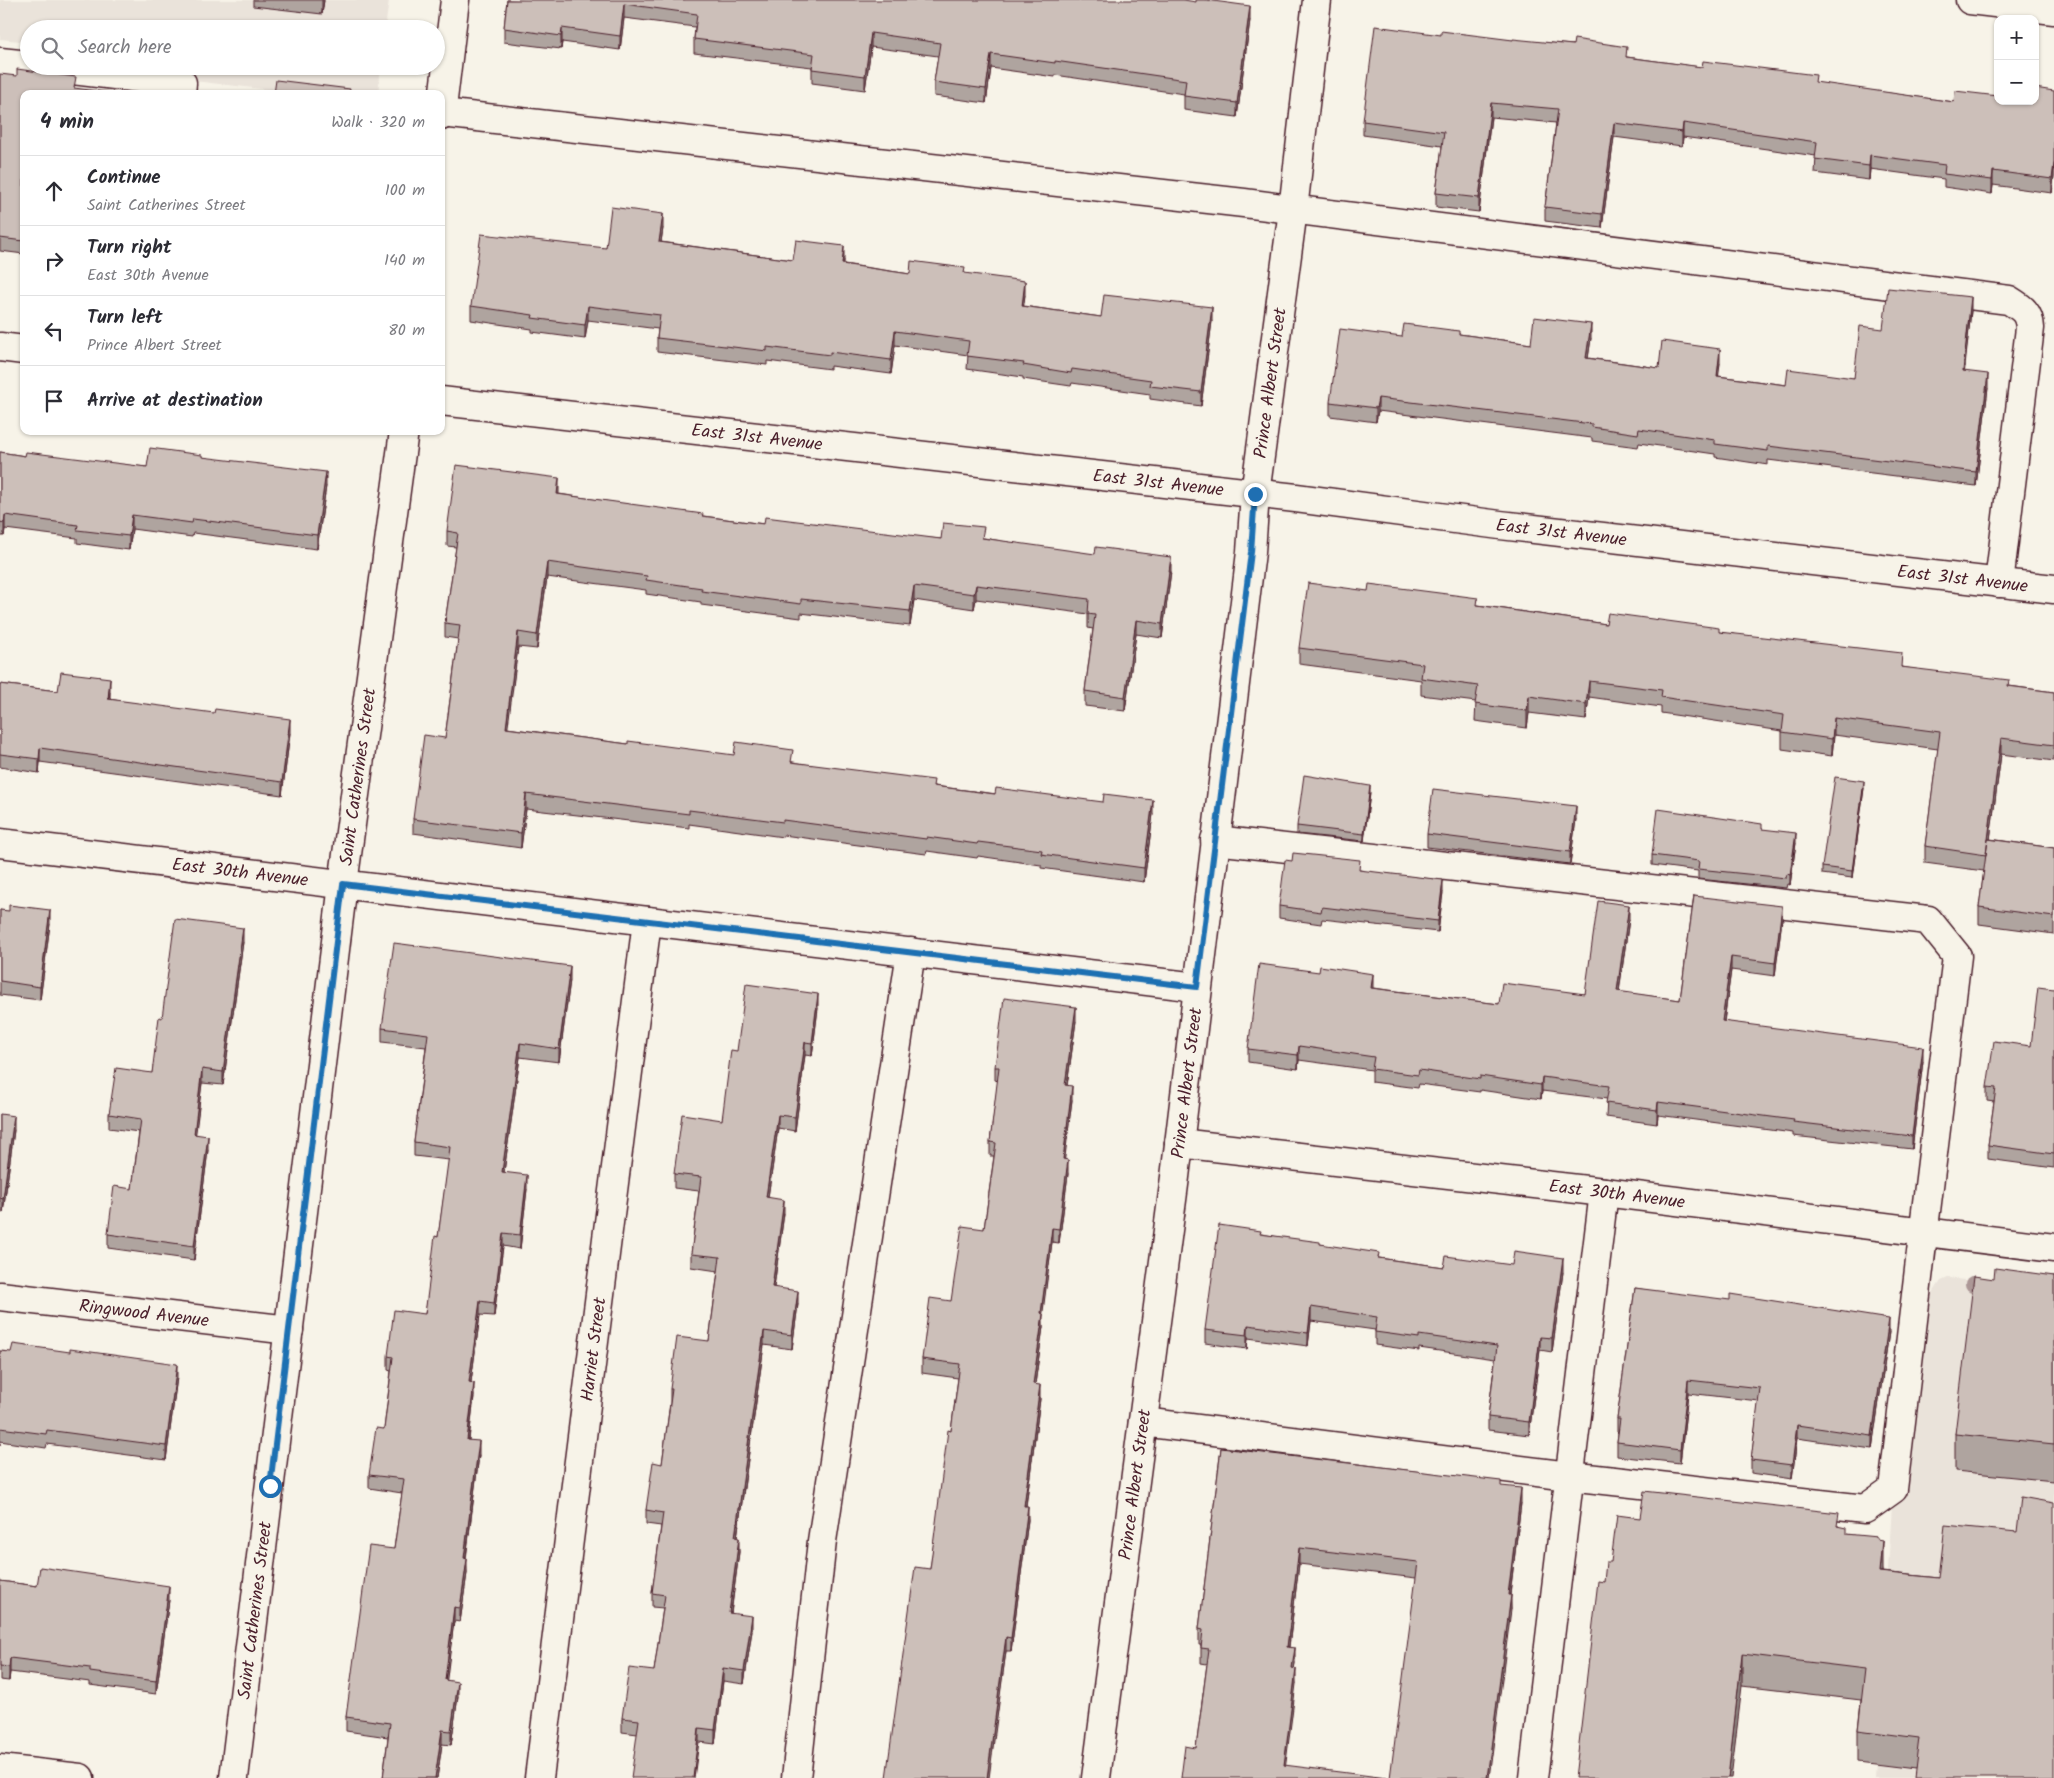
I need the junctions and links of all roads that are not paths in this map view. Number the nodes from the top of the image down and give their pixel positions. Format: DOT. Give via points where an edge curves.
graph roads {
  1 [pos="456,0"];
  2 [pos="1317,0"];
  3 [pos="1970,0"];
  4 [pos="2054,10"];
  5 [pos="0,62"];
  6 [pos="20,64"];
  7 [pos="115,75"];
  8 [pos="181,90"];
  9 [pos="444,90"];
  10 [pos="445,114"];
  11 [pos="1292,210"];
  12 [pos="0,347"];
  13 [pos="20,350"];
  14 [pos="445,401"];
  15 [pos="404,435"];
  16 [pos="1255,494"];
  17 [pos="1999,583"];
  18 [pos="2054,589"];
  19 [pos="1215,840"];
  20 [pos="0,843"];
  21 [pos="343,884"];
  22 [pos="647,920"];
  23 [pos="911,952"];
  24 [pos="1197,987"];
  25 [pos="1180,1142"];
  26 [pos="1604,1192"];
  27 [pos="1924,1232"];
  28 [pos="2054,1248"];
  29 [pos="0,1296"];
  30 [pos="289,1330"];
  31 [pos="1143,1422"];
  32 [pos="1570,1476"];
  33 [pos="0,1769"];
  34 [pos="80,1778"];
  35 [pos="234,1778"];
  36 [pos="539,1778"];
  37 [pos="796,1778"];
  38 [pos="1096,1778"];
  39 [pos="1533,1778"];
  1 -- 9 [label="street"];
  2 -- 11 [label="street, Prince Albert Street"];
  3 -- 4 [label="street"];
  5 -- 6 [label="street"];
  7 -- 8 [label="street" via="182,83"];
  10 -- 11 [label="street"];
  11 -- 16 [label="street, Prince Albert Street"];
  11 -- 17 [label="street" via="2009,300 2029,317 2030,328"];
  12 -- 13 [label="street"];
  14 -- 16 [label="street, East 31st Avenue"];
  15 -- 21 [label="street, Saint Catherines Street"];
  16 -- 17 [label="street, East 31st Avenue"];
  16 -- 19 [label="street, Prince Albert Street" via="1251,552"];
  17 -- 18 [label="street, East 31st Avenue"];
  19 -- 24 [label="street, Prince Albert Street"];
  19 -- 27 [label="street" via="1928,920 1957,956"];
  20 -- 21 [label="street, East 30th Avenue"];
  21 -- 22 [label="street, East 30th Avenue"];
  21 -- 30 [label="street, Saint Catherines Street"];
  22 -- 23 [label="street, East 30th Avenue"];
  22 -- 36 [label="street, Harriet Street"];
  23 -- 24 [label="street, East 30th Avenue"];
  23 -- 37 [label="street" via="822,1541"];
  24 -- 25 [label="street, Prince Albert Street"];
  25 -- 26 [label="street, East 30th Avenue"];
  25 -- 31 [label="street, Prince Albert Street"];
  26 -- 27 [label="street, East 30th Avenue"];
  26 -- 32 [label="street"];
  27 -- 28 [label="street, East 30th Avenue"];
  27 -- 32 [label="street" via="1893,1489 1865,1509"];
  29 -- 30 [label="street, Ringwood Avenue"];
  30 -- 35 [label="street, Saint Catherines Street"];
  31 -- 32 [label="street"];
  31 -- 38 [label="street, Prince Albert Street"];
  32 -- 39 [label="street"];
  33 -- 34 [label="street"];
}
